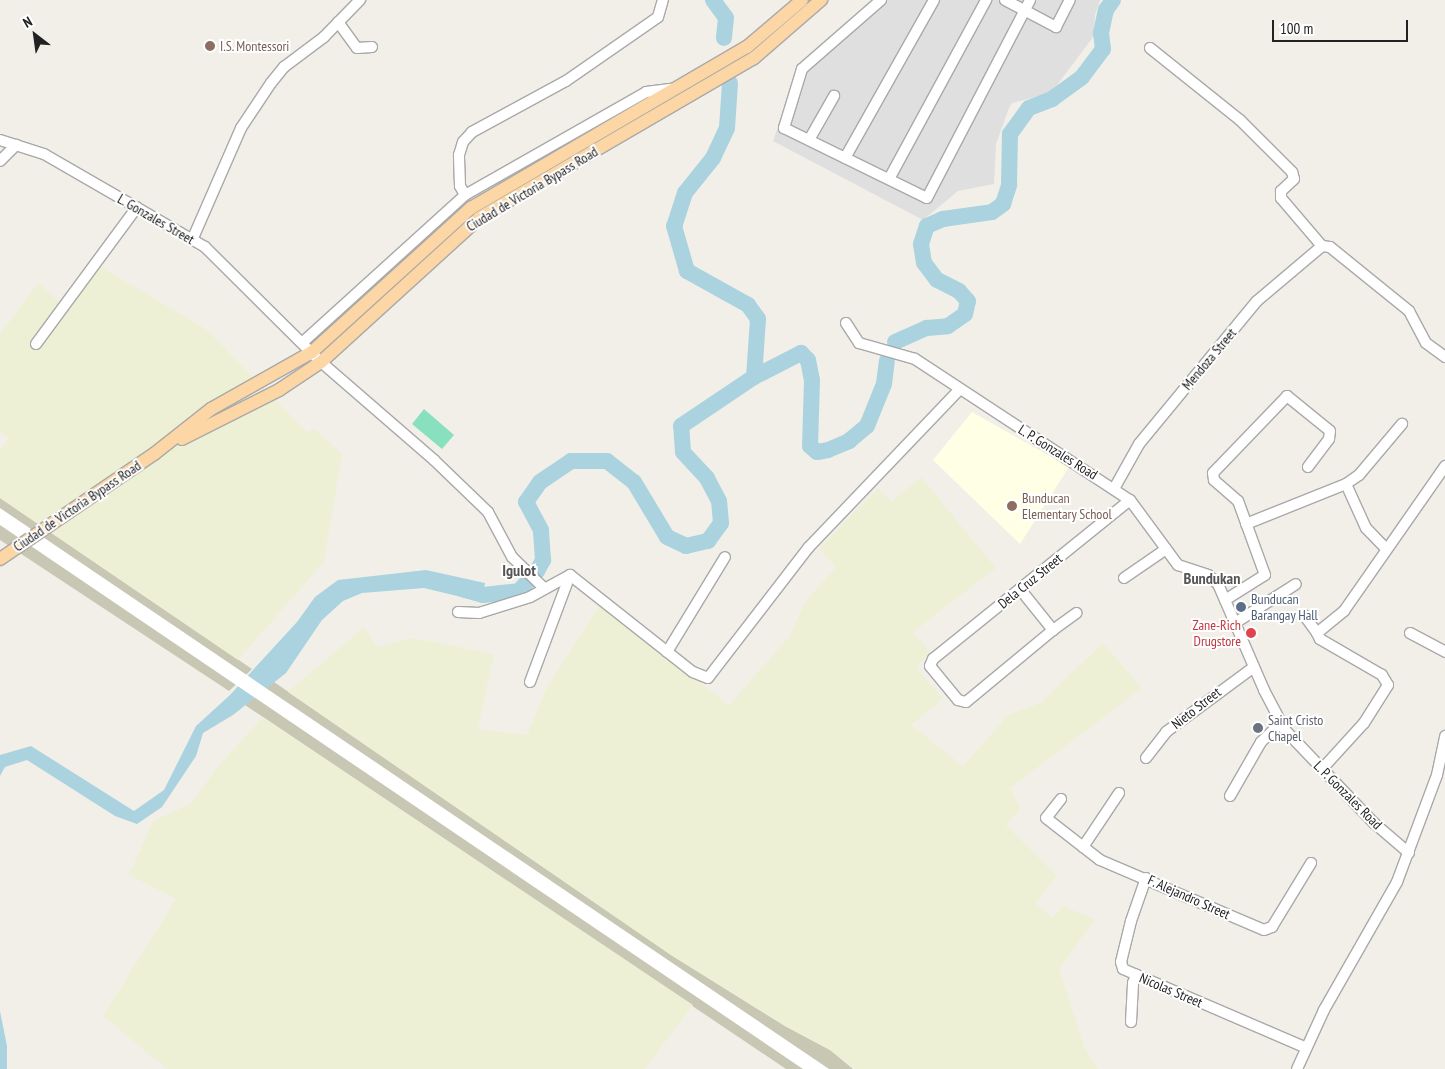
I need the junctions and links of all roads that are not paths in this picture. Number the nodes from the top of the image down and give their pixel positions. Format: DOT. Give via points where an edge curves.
graph roads {
  1 [pos="360,0"];
  2 [pos="663,0"];
  3 [pos="802,0"];
  4 [pos="821,0"];
  5 [pos="881,0"];
  6 [pos="934,0"];
  7 [pos="986,0"];
  8 [pos="1005,0"];
  9 [pos="1030,0"];
  10 [pos="1070,0"];
  11 [pos="1025,10"];
  12 [pos="338,22"];
  13 [pos="372,47"];
  14 [pos="1150,48"];
  15 [pos="751,53"];
  16 [pos="706,78"];
  17 [pos="672,89"];
  18 [pos="834,96"];
  19 [pos="0,140"];
  20 [pos="810,140"];
  21 [pos="16,145"];
  22 [pos="846,158"];
  23 [pos="0,161"];
  24 [pos="889,179"];
  25 [pos="465,195"];
  26 [pos="136,207"];
  27 [pos="193,238"];
  28 [pos="1322,246"];
  29 [pos="846,323"];
  30 [pos="303,342"];
  31 [pos="36,344"];
  32 [pos="312,352"];
  33 [pos="1445,357"];
  34 [pos="321,362"];
  35 [pos="959,390"];
  36 [pos="1402,424"];
  37 [pos="154,454"];
  38 [pos="1445,466"];
  39 [pos="1308,467"];
  40 [pos="1346,484"];
  41 [pos="1115,488"];
  42 [pos="1130,500"];
  43 [pos="1246,524"];
  44 [pos="1385,548"];
  45 [pos="1166,549"];
  46 [pos="725,557"];
  47 [pos="0,559"];
  48 [pos="570,575"];
  49 [pos="1124,578"];
  50 [pos="1296,584"];
  51 [pos="544,588"];
  52 [pos="1020,589"];
  53 [pos="1225,600"];
  54 [pos="458,612"];
  55 [pos="1076,613"];
  56 [pos="1304,615"];
  57 [pos="1235,623"];
  58 [pos="1053,630"];
  59 [pos="1317,633"];
  60 [pos="1410,633"];
  61 [pos="667,652"];
  62 [pos="1445,652"];
  63 [pos="1254,667"];
  64 [pos="530,682"];
  65 [pos="1281,723"];
  66 [pos="1445,736"];
  67 [pos="1146,758"];
  68 [pos="1322,769"];
  69 [pos="1119,794"];
  70 [pos="1230,796"];
  71 [pos="1061,800"];
  72 [pos="1083,847"];
  73 [pos="1409,853"];
  74 [pos="1311,863"];
  75 [pos="1146,878"];
  76 [pos="1136,975"];
  77 [pos="1131,1022"];
  78 [pos="1306,1048"];
  79 [pos="1297,1069"];
  1 -- 12 [label="street"];
  2 -- 25 [label="street" via="658,17 589,65 472,132 463,142 459,155 460,186"];
  3 -- 15 [label="main road, Ciudad de Victoria Bypass Road"];
  4 -- 15 [label="main road, Ciudad de Victoria Bypass Road"];
  5 -- 20 [label="street" via="802,69 784,128"];
  6 -- 22 [label="street"];
  7 -- 24 [label="street"];
  8 -- 11 [label="street"];
  9 -- 11 [label="street"];
  10 -- 11 [label="street" via="1056,28"];
  11 -- 24 [label="street" via="928,198"];
  12 -- 13 [label="street" via="358,48"];
  12 -- 27 [label="street" via="284,67 271,83 241,128"];
  14 -- 28 [label="street" via="1240,120 1292,172 1294,180 1282,189 1280,196"];
  15 -- 16 [label="main road, Ciudad de Victoria Bypass Road"];
  16 -- 17 [label="main road, Ciudad de Victoria Bypass Road"];
  16 -- 34 [label="main road, Ciudad de Victoria Bypass Road" via="480,218"];
  17 -- 25 [label="street, Ciudad de Victoria Bypass Road" via="646,92"];
  17 -- 32 [label="main road, Ciudad de Victoria Bypass Road" via="471,208"];
  18 -- 20 [label="street"];
  19 -- 21 [label="street, L. Gonzales Street"];
  20 -- 22 [label="street"];
  21 -- 23 [label="street"];
  21 -- 26 [label="street, L. Gonzales Street" via="44,154"];
  22 -- 24 [label="street"];
  25 -- 30 [label="street, Ciudad de Victoria Bypass Road"];
  26 -- 27 [label="street, L. Gonzales Street"];
  26 -- 31 [label="street" via="114,242"];
  27 -- 30 [label="street, L. Gonzales Street"];
  28 -- 33 [label="street" via="1330,247 1409,311 1426,343"];
  28 -- 41 [label="street, Mendoza Street" via="1256,301 1139,444"];
  29 -- 35 [label="street, L. P. Gonzales Road" via="859,343 915,359"];
  30 -- 32 [label="street, L. Gonzales Street"];
  32 -- 34 [label="street, L. Gonzales Street"];
  32 -- 37 [label="main road, Ciudad de Victoria Bypass Road" via="211,409"];
  34 -- 37 [label="main road, Ciudad de Victoria Bypass Road" via="279,390"];
  34 -- 51 [label="street, L. Gonzales Street" via="434,460 488,512 522,568"];
  35 -- 41 [label="street, L. P. Gonzales Road"];
  35 -- 61 [label="street" via="809,547 708,678 693,672"];
  36 -- 40 [label="street" via="1359,475"];
  37 -- 47 [label="main road, Ciudad de Victoria Bypass Road"];
  38 -- 44 [label="street"];
  39 -- 43 [label="street" via="1329,439 1330,431 1291,398 1284,397 1213,473 1214,480 1238,501"];
  40 -- 43 [label="street"];
  40 -- 44 [label="street" via="1366,528"];
  41 -- 42 [label="street, L. P. Gonzales Road"];
  42 -- 45 [label="street, L. P. Gonzales Road"];
  42 -- 52 [label="street, Dela Cruz Street"];
  43 -- 53 [label="street" via="1265,574"];
  44 -- 59 [label="street" via="1344,611"];
  45 -- 49 [label="street"];
  45 -- 53 [label="street, L. P. Gonzales Road" via="1178,565 1208,575 1218,584"];
  46 -- 61 [label="street"];
  48 -- 51 [label="street"];
  48 -- 61 [label="street"];
  48 -- 64 [label="street"];
  50 -- 57 [label="street"];
  51 -- 54 [label="street" via="513,603 479,612"];
  52 -- 58 [label="street"];
  52 -- 58 [label="street, Dela Cruz Street" via="931,661 930,666 937,675 958,700 966,702"];
  53 -- 57 [label="street, L. P. Gonzales Road"];
  55 -- 58 [label="street"];
  56 -- 59 [label="street"];
  57 -- 63 [label="street, L. P. Gonzales Road"];
  59 -- 68 [label="street" via="1320,639 1382,674 1388,685 1364,723"];
  60 -- 62 [label="street"];
  63 -- 65 [label="street, L. P. Gonzales Road"];
  63 -- 67 [label="street, Nieto Street" via="1166,732"];
  65 -- 68 [label="street, L. P. Gonzales Road"];
  65 -- 70 [label="street" via="1260,742"];
  66 -- 73 [label="street" via="1437,775"];
  68 -- 73 [label="street, L. P. Gonzales Road" via="1374,823"];
  69 -- 72 [label="street"];
  71 -- 72 [label="street, F. Alejandro Street" via="1046,818"];
  72 -- 75 [label="street, F. Alejandro Street" via="1100,860"];
  73 -- 78 [label="street" via="1397,882"];
  74 -- 75 [label="street, F. Alejandro Street" via="1272,927 1266,930"];
  75 -- 76 [label="street, Nicolas Street" via="1121,962 1124,969"];
  76 -- 77 [label="street"];
  76 -- 78 [label="street, Nicolas Street"];
  78 -- 79 [label="street"];
}
